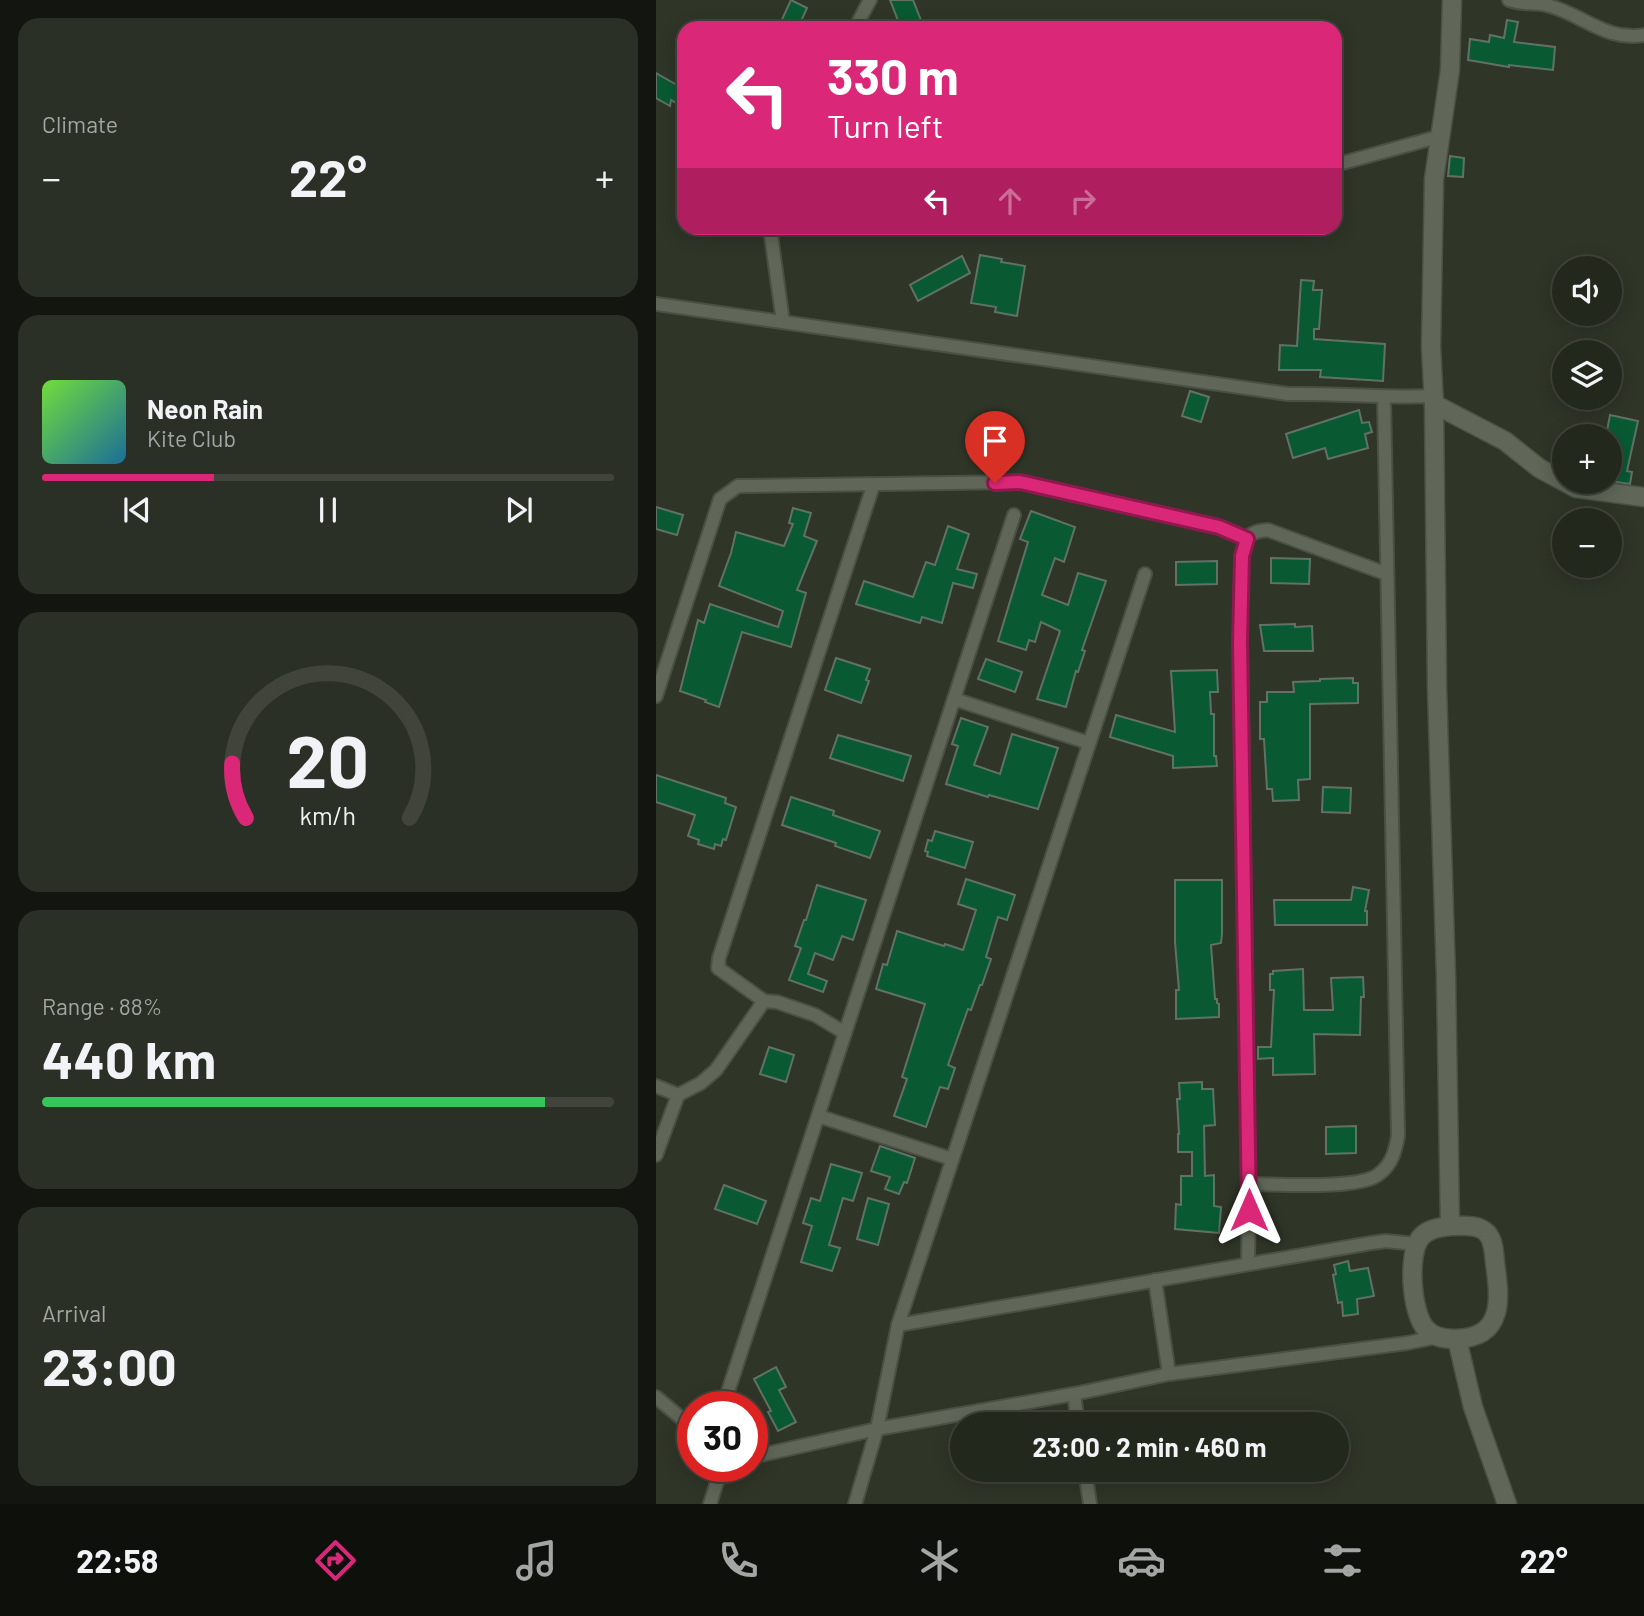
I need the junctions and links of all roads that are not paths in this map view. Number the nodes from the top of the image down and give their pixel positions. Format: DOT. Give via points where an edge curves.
graph roads {
  1 [pos="870,0"];
  2 [pos="1452,0"];
  3 [pos="1509,0"];
  4 [pos="859,21"];
  5 [pos="1644,35"];
  6 [pos="1441,136"];
  7 [pos="1342,163"];
  8 [pos="771,235"];
  9 [pos="656,304"];
  10 [pos="783,322"];
  11 [pos="1384,398"];
  12 [pos="1434,400"];
  13 [pos="873,486"];
  14 [pos="1644,497"];
  15 [pos="1014,515"];
  16 [pos="1247,539"];
  17 [pos="1145,574"];
  18 [pos="1387,574"];
  19 [pos="656,695"];
  20 [pos="954,699"];
  21 [pos="1089,743"];
  22 [pos="764,1001"];
  23 [pos="845,1033"];
  24 [pos="656,1086"];
  25 [pos="678,1095"];
  26 [pos="818,1115"];
  27 [pos="656,1155"];
  28 [pos="952,1159"];
  29 [pos="1249,1184"];
  30 [pos="1450,1226"];
  31 [pos="1416,1244"];
  32 [pos="1248,1263"];
  33 [pos="1155,1280"];
  34 [pos="898,1325"];
  35 [pos="1437,1337"];
  36 [pos="1457,1339"];
  37 [pos="1169,1374"];
  38 [pos="728,1391"];
  39 [pos="1074,1394"];
  40 [pos="656,1397"];
  41 [pos="1076,1412"];
  42 [pos="677,1415"];
  43 [pos="877,1429"];
  44 [pos="768,1453"];
  45 [pos="717,1482"];
  46 [pos="1087,1482"];
  47 [pos="710,1504"];
  48 [pos="854,1504"];
  49 [pos="1090,1504"];
  50 [pos="1507,1504"];
  1 -- 4 [label="street"];
  2 -- 6 [label="street" via="1450,70"];
  3 -- 5 [label="street" via="1545,5 1613,34"];
  6 -- 7 [label="street"];
  6 -- 12 [label="street" via="1433,205"];
  8 -- 10 [label="street"];
  9 -- 10 [label="street"];
  10 -- 11 [label="street" via="1288,394"];
  11 -- 12 [label="street"];
  11 -- 18 [label="street"];
  12 -- 14 [label="street" via="1576,488"];
  12 -- 30 [label="street"];
  13 -- 16 [label="street" via="1020,482 1219,527"];
  13 -- 19 [label="street" via="738,486 720,499"];
  13 -- 22 [label="street" via="719,958 718,968"];
  15 -- 20 [label="street"];
  16 -- 18 [label="street" via="1255,531 1268,530"];
  16 -- 29 [label="street" via="1242,556 1240,642"];
  17 -- 21 [label="street"];
  18 -- 29 [label="street" via="1398,1136 1393,1160 1378,1176 1354,1183"];
  20 -- 21 [label="street"];
  20 -- 23 [label="street"];
  21 -- 28 [label="street"];
  22 -- 23 [label="street" via="815,1015"];
  22 -- 25 [label="street" via="716,1070"];
  23 -- 26 [label="street"];
  24 -- 25 [label="street"];
  25 -- 27 [label="street"];
  26 -- 28 [label="street"];
  26 -- 38 [label="street"];
  28 -- 34 [label="street"];
  29 -- 32 [label="street"];
  30 -- 31 [label="street" via="1434,1228"];
  30 -- 36 [label="street" via="1487,1233 1500,1300 1489,1326"];
  31 -- 32 [label="street" via="1386,1241"];
  31 -- 35 [label="street" via="1412,1258 1417,1314"];
  32 -- 33 [label="street"];
  33 -- 34 [label="street"];
  33 -- 37 [label="street"];
  34 -- 43 [label="street"];
  35 -- 36 [label="street"];
  35 -- 37 [label="street"];
  36 -- 50 [label="street" via="1473,1407"];
  37 -- 39 [label="street"];
  39 -- 41 [label="street"];
  39 -- 43 [label="street"];
  40 -- 42 [label="street"];
  43 -- 44 [label="street"];
  43 -- 48 [label="street"];
  45 -- 47 [label="street"];
  46 -- 49 [label="street"];
}
